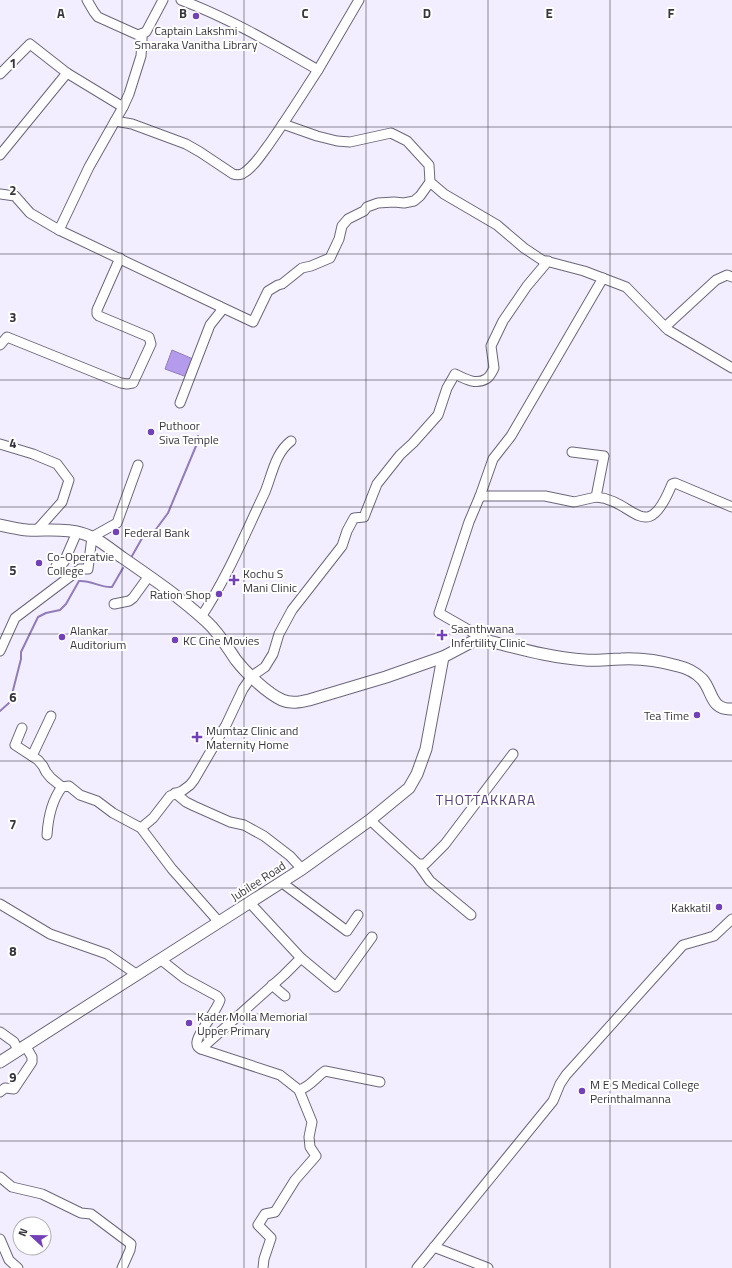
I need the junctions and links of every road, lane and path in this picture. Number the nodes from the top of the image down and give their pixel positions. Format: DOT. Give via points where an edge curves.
graph roads {
  1 [pos="87,0"];
  2 [pos="163,0"];
  3 [pos="181,0"];
  4 [pos="356,1"];
  5 [pos="142,34"];
  6 [pos="318,70"];
  7 [pos="67,73"];
  8 [pos="0,74"];
  9 [pos="123,107"];
  10 [pos="115,121"];
  11 [pos="283,124"];
  12 [pos="0,155"];
  13 [pos="430,182"];
  14 [pos="0,194"];
  15 [pos="59,230"];
  16 [pos="120,258"];
  17 [pos="548,261"];
  18 [pos="732,277"];
  19 [pos="603,278"];
  20 [pos="219,306"];
  21 [pos="665,327"];
  22 [pos="0,345"];
  23 [pos="732,368"];
  24 [pos="180,403"];
  25 [pos="291,441"];
  26 [pos="0,444"];
  27 [pos="572,452"];
  28 [pos="138,465"];
  29 [pos="480,496"];
  30 [pos="596,497"];
  31 [pos="732,507"];
  32 [pos="0,525"];
  33 [pos="38,530"];
  34 [pos="77,532"];
  35 [pos="92,538"];
  36 [pos="56,566"];
  37 [pos="148,576"];
  38 [pos="114,604"];
  39 [pos="201,617"];
  40 [pos="481,637"];
  41 [pos="0,652"];
  42 [pos="443,657"];
  43 [pos="252,676"];
  44 [pos="732,709"];
  45 [pos="51,716"];
  46 [pos="22,728"];
  47 [pos="513,754"];
  48 [pos="32,756"];
  49 [pos="62,787"];
  50 [pos="176,793"];
  51 [pos="370,820"];
  52 [pos="141,828"];
  53 [pos="47,835"];
  54 [pos="418,864"];
  55 [pos="302,869"];
  56 [pos="281,882"];
  57 [pos="250,903"];
  58 [pos="0,904"];
  59 [pos="358,915"];
  60 [pos="471,915"];
  61 [pos="732,919"];
  62 [pos="219,922"];
  63 [pos="372,937"];
  64 [pos="301,958"];
  65 [pos="160,959"];
  66 [pos="136,974"];
  67 [pos="272,985"];
  68 [pos="285,996"];
  69 [pos="0,1032"];
  70 [pos="21,1048"];
  71 [pos="201,1050"];
  72 [pos="0,1062"];
  73 [pos="380,1082"];
  74 [pos="299,1090"];
  75 [pos="0,1092"];
  76 [pos="0,1177"];
  77 [pos="0,1239"];
  78 [pos="434,1247"];
  79 [pos="18,1268"];
  80 [pos="122,1268"];
  81 [pos="263,1268"];
  82 [pos="417,1268"];
  83 [pos="488,1268"];
  1 -- 5 [label="street" via="98,17 138,35"];
  2 -- 5 [label="street" via="146,32"];
  3 -- 6 [label="street" via="253,33"];
  4 -- 6 [label="street"];
  5 -- 9 [label="street" via="141,56"];
  6 -- 11 [label="street"];
  7 -- 8 [label="street" via="30,44"];
  7 -- 9 [label="street"];
  7 -- 12 [label="street"];
  9 -- 10 [label="street"];
  10 -- 11 [label="street" via="132,124 186,144 237,175 250,168"];
  10 -- 15 [label="street" via="89,167"];
  11 -- 13 [label="street" via="337,142 350,142 391,133 407,141 429,165"];
  13 -- 17 [label="street" via="444,194 497,225 524,248"];
  13 -- 20 [label="street" via="414,201 404,204 378,203 348,219 342,226 330,258 302,268 282,284 268,291 253,322"];
  14 -- 15 [label="street" via="16,196 30,213"];
  15 -- 16 [label="street"];
  16 -- 20 [label="street"];
  16 -- 22 [label="street" via="97,314 149,337 151,344 133,383 121,383 7,337"];
  17 -- 19 [label="street"];
  17 -- 43 [label="street" via="503,321 491,346 494,368 487,379 477,382 455,374 447,388 438,415 377,484 364,516 354,518 342,546 292,610 279,634 274,654 265,667"];
  18 -- 21 [label="street" via="726,275 716,280"];
  19 -- 21 [label="street" via="626,287"];
  19 -- 29 [label="street" via="511,436 493,459"];
  20 -- 24 [label="street" via="222,310 210,325"];
  21 -- 23 [label="street"];
  25 -- 39 [label="street" via="274,464 267,485 214,598"];
  26 -- 33 [label="street" via="57,464 69,480 62,502"];
  27 -- 30 [label="street" via="604,456"];
  28 -- 35 [label="street" via="117,523"];
  29 -- 30 [label="street" via="545,496 574,502"];
  29 -- 40 [label="street" via="439,613"];
  30 -- 31 [label="street" via="607,498 642,517 649,517 661,506 672,484 675,483"];
  32 -- 33 [label="main road"];
  33 -- 34 [label="main road"];
  34 -- 35 [label="main road"];
  34 -- 36 [label="street" via="64,562"];
  35 -- 37 [label="main road"];
  35 -- 41 [label="street" via="88,569 80,569 15,618"];
  37 -- 38 [label="street" via="133,598"];
  37 -- 39 [label="main road"];
  39 -- 43 [label="main road" via="216,630 237,662"];
  40 -- 42 [label="main road"];
  40 -- 44 [label="main road" via="545,655 586,660 640,659 680,666 703,680 715,703"];
  42 -- 43 [label="main road" via="386,677 299,702 282,700"];
  42 -- 51 [label="main road, Jubilee Road" via="426,749 417,774 409,788"];
  43 -- 50 [label="street" via="200,772 190,785"];
  45 -- 48 [label="street"];
  46 -- 48 [label="street" via="15,744"];
  47 -- 54 [label="street" via="445,844 426,864"];
  48 -- 49 [label="street"];
  49 -- 52 [label="street" via="69,786 80,795 97,801"];
  49 -- 53 [label="street" via="48,822"];
  50 -- 52 [label="street" via="170,796 153,818"];
  50 -- 55 [label="street" via="194,806 230,822 244,825 264,836"];
  51 -- 54 [label="street"];
  51 -- 55 [label="main road, Jubilee Road"];
  52 -- 62 [label="street" via="172,869"];
  54 -- 60 [label="street" via="430,881"];
  55 -- 56 [label="main road, Jubilee Road"];
  56 -- 57 [label="main road, Jubilee Road"];
  56 -- 59 [label="street" via="347,931"];
  57 -- 62 [label="main road, Jubilee Road"];
  57 -- 64 [label="street"];
  58 -- 66 [label="street" via="50,934 107,954"];
  61 -- 78 [label="street" via="714,936 683,945 566,1075 553,1101"];
  62 -- 65 [label="main road, Jubilee Road"];
  63 -- 64 [label="street" via="336,987"];
  64 -- 67 [label="street"];
  65 -- 66 [label="main road, Jubilee Road"];
  65 -- 71 [label="street" via="184,978 220,1000 199,1036 197,1046"];
  66 -- 70 [label="main road, Jubilee Road"];
  67 -- 68 [label="street"];
  67 -- 71 [label="street"];
  69 -- 70 [label="street"];
  70 -- 72 [label="main road, Jubilee Road"];
  70 -- 75 [label="street" via="32,1057 32,1062 14,1089 6,1088"];
  71 -- 74 [label="street" via="280,1075"];
  73 -- 74 [label="street" via="325,1071 307,1088"];
  74 -- 81 [label="street" via="312,1122 310,1147 316,1156 294,1180 275,1212 265,1214 258,1225 271,1238"];
  76 -- 80 [label="street" via="12,1187 42,1194 81,1213 91,1214 131,1244"];
  77 -- 79 [label="street" via="10,1260"];
  78 -- 82 [label="street"];
  78 -- 83 [label="street"];
}
